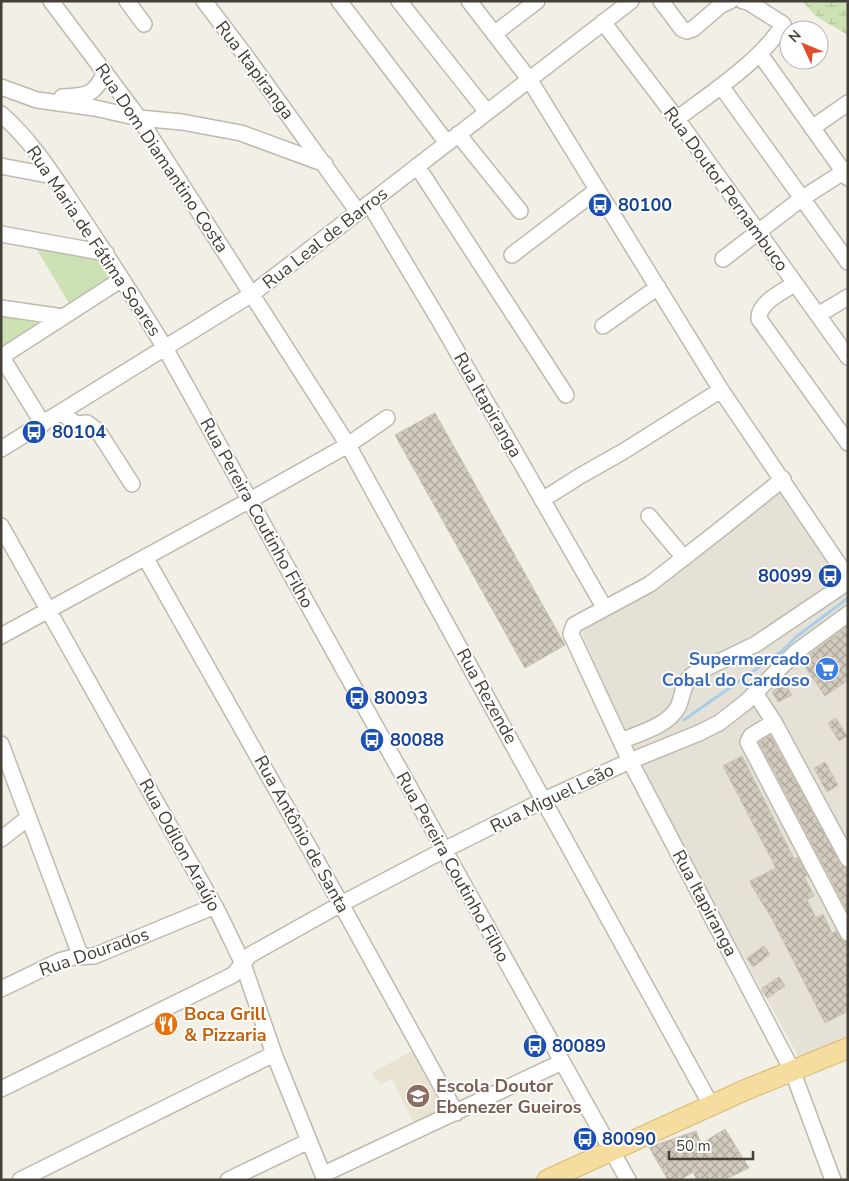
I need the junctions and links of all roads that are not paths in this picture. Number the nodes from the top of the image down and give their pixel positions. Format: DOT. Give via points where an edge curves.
graph roads {
  1 [pos="51,1"];
  2 [pos="127,1"];
  3 [pos="204,1"];
  4 [pos="339,1"];
  5 [pos="399,1"];
  6 [pos="469,1"];
  7 [pos="537,1"];
  8 [pos="631,1"];
  9 [pos="661,1"];
  10 [pos="730,1"];
  11 [pos="743,1"];
  12 [pos="603,22"];
  13 [pos="144,24"];
  14 [pos="494,34"];
  15 [pos="760,54"];
  16 [pos="105,72"];
  17 [pos="529,80"];
  18 [pos="721,86"];
  19 [pos="5,87"];
  20 [pos="848,102"];
  21 [pos="487,112"];
  22 [pos="1,114"];
  23 [pos="140,118"];
  24 [pos="677,119"];
  25 [pos="812,128"];
  26 [pos="453,138"];
  27 [pos="325,164"];
  28 [pos="1,166"];
  29 [pos="417,166"];
  30 [pos="846,173"];
  31 [pos="54,176"];
  32 [pos="597,190"];
  33 [pos="801,199"];
  34 [pos="363,208"];
  35 [pos="520,211"];
  36 [pos="757,232"];
  37 [pos="1,234"];
  38 [pos="106,253"];
  39 [pos="512,255"];
  40 [pos="723,259"];
  41 [pos="848,262"];
  42 [pos="122,279"];
  43 [pos="794,284"];
  44 [pos="658,287"];
  45 [pos="252,294"];
  46 [pos="848,297"];
  47 [pos="1,308"];
  48 [pos="818,315"];
  49 [pos="63,317"];
  50 [pos="603,326"];
  51 [pos="165,348"];
  52 [pos="1,357"];
  53 [pos="848,357"];
  54 [pos="721,390"];
  55 [pos="566,395"];
  56 [pos="61,412"];
  57 [pos="387,418"];
  58 [pos="43,424"];
  59 [pos="848,443"];
  60 [pos="348,444"];
  61 [pos="1,449"];
  62 [pos="782,479"];
  63 [pos="132,484"];
  64 [pos="250,500"];
  65 [pos="542,500"];
  66 [pos="649,516"];
  67 [pos="1,526"];
  68 [pos="145,557"];
  69 [pos="684,558"];
  70 [pos="848,578"];
  71 [pos="848,582"];
  72 [pos="604,608"];
  73 [pos="48,610"];
  74 [pos="848,614"];
  75 [pos="1,636"];
  76 [pos="755,693"];
  77 [pos="774,722"];
  78 [pos="621,742"];
  79 [pos="1,744"];
  80 [pos="630,761"];
  81 [pos="544,800"];
  82 [pos="28,818"];
  83 [pos="1,839"];
  84 [pos="444,850"];
  85 [pos="848,859"];
  86 [pos="341,904"];
  87 [pos="215,906"];
  88 [pos="848,933"];
  89 [pos="81,956"];
  90 [pos="242,964"];
  91 [pos="1,989"];
  92 [pos="848,1048"];
  93 [pos="274,1054"];
  94 [pos="562,1062"];
  95 [pos="792,1070"];
  96 [pos="1,1089"];
  97 [pos="712,1105"];
  98 [pos="456,1113"];
  99 [pos="309,1141"];
  100 [pos="611,1149"];
  101 [pos="324,1177"];
  102 [pos="20,1180"];
  103 [pos="228,1180"];
  104 [pos="547,1180"];
  105 [pos="628,1180"];
  106 [pos="833,1180"];
  1 -- 16 [label="street, Rua Dom Diamantino Costa"];
  2 -- 13 [label="street"];
  3 -- 27 [label="street, Rua Itapiranga"];
  4 -- 26 [label="street"];
  5 -- 21 [label="street"];
  6 -- 14 [label="street"];
  7 -- 14 [label="street"];
  8 -- 12 [label="street, Rua Leal de Barros"];
  9 -- 10 [label="street" via="682,29 687,30"];
  11 -- 15 [label="street" via="783,24"];
  12 -- 17 [label="street, Rua Leal de Barros"];
  12 -- 24 [label="street, Rua Doutor Pernambuco"];
  14 -- 17 [label="street"];
  15 -- 18 [label="street"];
  15 -- 25 [label="street"];
  16 -- 19 [label="street" via="98,86 84,96 60,97"];
  16 -- 23 [label="street, Rua Dom Diamantino Costa"];
  17 -- 21 [label="street, Rua Leal de Barros"];
  17 -- 32 [label="street"];
  18 -- 24 [label="street"];
  18 -- 33 [label="street"];
  19 -- 23 [label="street" via="38,100"];
  20 -- 25 [label="street"];
  21 -- 26 [label="street, Rua Leal de Barros"];
  22 -- 31 [label="street, Rua Maria de Fátima Soares" via="33,147"];
  23 -- 27 [label="street" via="241,133"];
  23 -- 45 [label="street, Rua Dom Diamantino Costa"];
  24 -- 36 [label="street, Rua Doutor Pernambuco"];
  25 -- 30 [label="street"];
  26 -- 29 [label="street, Rua Leal de Barros"];
  26 -- 35 [label="street"];
  27 -- 34 [label="street, Rua Itapiranga"];
  28 -- 31 [label="street"];
  29 -- 34 [label="street, Rua Leal de Barros"];
  29 -- 55 [label="street"];
  30 -- 33 [label="street"];
  31 -- 38 [label="street, Rua Maria de Fátima Soares"];
  32 -- 39 [label="street"];
  32 -- 44 [label="street"];
  33 -- 36 [label="street"];
  33 -- 41 [label="street"];
  34 -- 45 [label="street, Rua Leal de Barros"];
  34 -- 65 [label="street, Rua Itapiranga" via="439,320"];
  36 -- 40 [label="street"];
  36 -- 43 [label="street, Rua Doutor Pernambuco"];
  37 -- 38 [label="street"];
  38 -- 42 [label="street, Rua Maria de Fátima Soares"];
  42 -- 49 [label="street"];
  42 -- 51 [label="street, Rua Maria de Fátima Soares"];
  43 -- 48 [label="street, Rua Doutor Pernambuco"];
  43 -- 59 [label="street" via="762,306 758,319"];
  44 -- 50 [label="street"];
  44 -- 54 [label="street"];
  45 -- 51 [label="street, Rua Leal de Barros"];
  45 -- 60 [label="street, Rua Rezende"];
  46 -- 48 [label="street"];
  47 -- 49 [label="street"];
  48 -- 53 [label="street, Rua Doutor Pernambuco"];
  49 -- 52 [label="street"];
  51 -- 56 [label="street, Rua Leal de Barros"];
  51 -- 64 [label="street, Rua Pereira Coutinho Filho"];
  52 -- 58 [label="street"];
  54 -- 62 [label="street"];
  54 -- 65 [label="street"];
  56 -- 58 [label="street, Rua Leal de Barros"];
  56 -- 63 [label="street" via="77,424 87,423 98,431"];
  57 -- 60 [label="street"];
  58 -- 61 [label="street, Rua Leal de Barros"];
  60 -- 64 [label="street"];
  60 -- 81 [label="street, Rua Rezende"];
  62 -- 69 [label="street"];
  62 -- 70 [label="street"];
  64 -- 68 [label="street"];
  64 -- 84 [label="street, Rua Pereira Coutinho Filho"];
  65 -- 72 [label="street, Rua Itapiranga"];
  66 -- 69 [label="street"];
  67 -- 73 [label="street, Rua Odilon Araújo"];
  68 -- 73 [label="street"];
  68 -- 86 [label="street, Rua Antônio de Santa"];
  69 -- 72 [label="street" via="650,584"];
  71 -- 78 [label="street" via="756,644 692,675 686,682 678,708 670,717"];
  72 -- 78 [label="street, Rua Itapiranga" via="574,625 571,634"];
  73 -- 75 [label="street"];
  73 -- 87 [label="street, Rua Odilon Araújo"];
  74 -- 76 [label="street, Rua Miguel Leão" via="796,652"];
  76 -- 77 [label="street"];
  76 -- 80 [label="street, Rua Miguel Leão" via="719,723"];
  77 -- 85 [label="street"];
  77 -- 88 [label="street" via="751,736 748,742"];
  78 -- 80 [label="street, Rua Itapiranga"];
  79 -- 82 [label="street"];
  80 -- 81 [label="street, Rua Miguel Leão"];
  80 -- 95 [label="street, Rua Itapiranga"];
  81 -- 84 [label="street, Rua Miguel Leão"];
  81 -- 97 [label="street, Rua Rezende"];
  82 -- 83 [label="street"];
  82 -- 89 [label="street"];
  84 -- 86 [label="street, Rua Miguel Leão"];
  84 -- 94 [label="street, Rua Pereira Coutinho Filho"];
  86 -- 90 [label="street, Rua Miguel Leão" via="250,955"];
  86 -- 98 [label="street, Rua Antônio de Santa"];
  87 -- 89 [label="street, Rua Dourados" via="94,956"];
  87 -- 90 [label="street, Rua Odilon Araújo"];
  89 -- 91 [label="street, Rua Dourados" via="59,961"];
  90 -- 93 [label="street, Rua Odilon Araújo"];
  90 -- 96 [label="street, Rua Miguel Leão" via="233,975"];
  92 -- 95 [label="main road"];
  93 -- 99 [label="street, Rua Odilon Araújo"];
  93 -- 102 [label="street"];
  94 -- 98 [label="street"];
  94 -- 100 [label="street, Rua Pereira Coutinho Filho"];
  95 -- 97 [label="main road"];
  95 -- 106 [label="street, Rua Itapiranga"];
  97 -- 100 [label="main road"];
  98 -- 101 [label="street"];
  99 -- 101 [label="street, Rua Odilon Araújo"];
  99 -- 103 [label="street"];
  100 -- 104 [label="main road"];
  100 -- 105 [label="street, Rua Pereira Coutinho Filho"];
}
